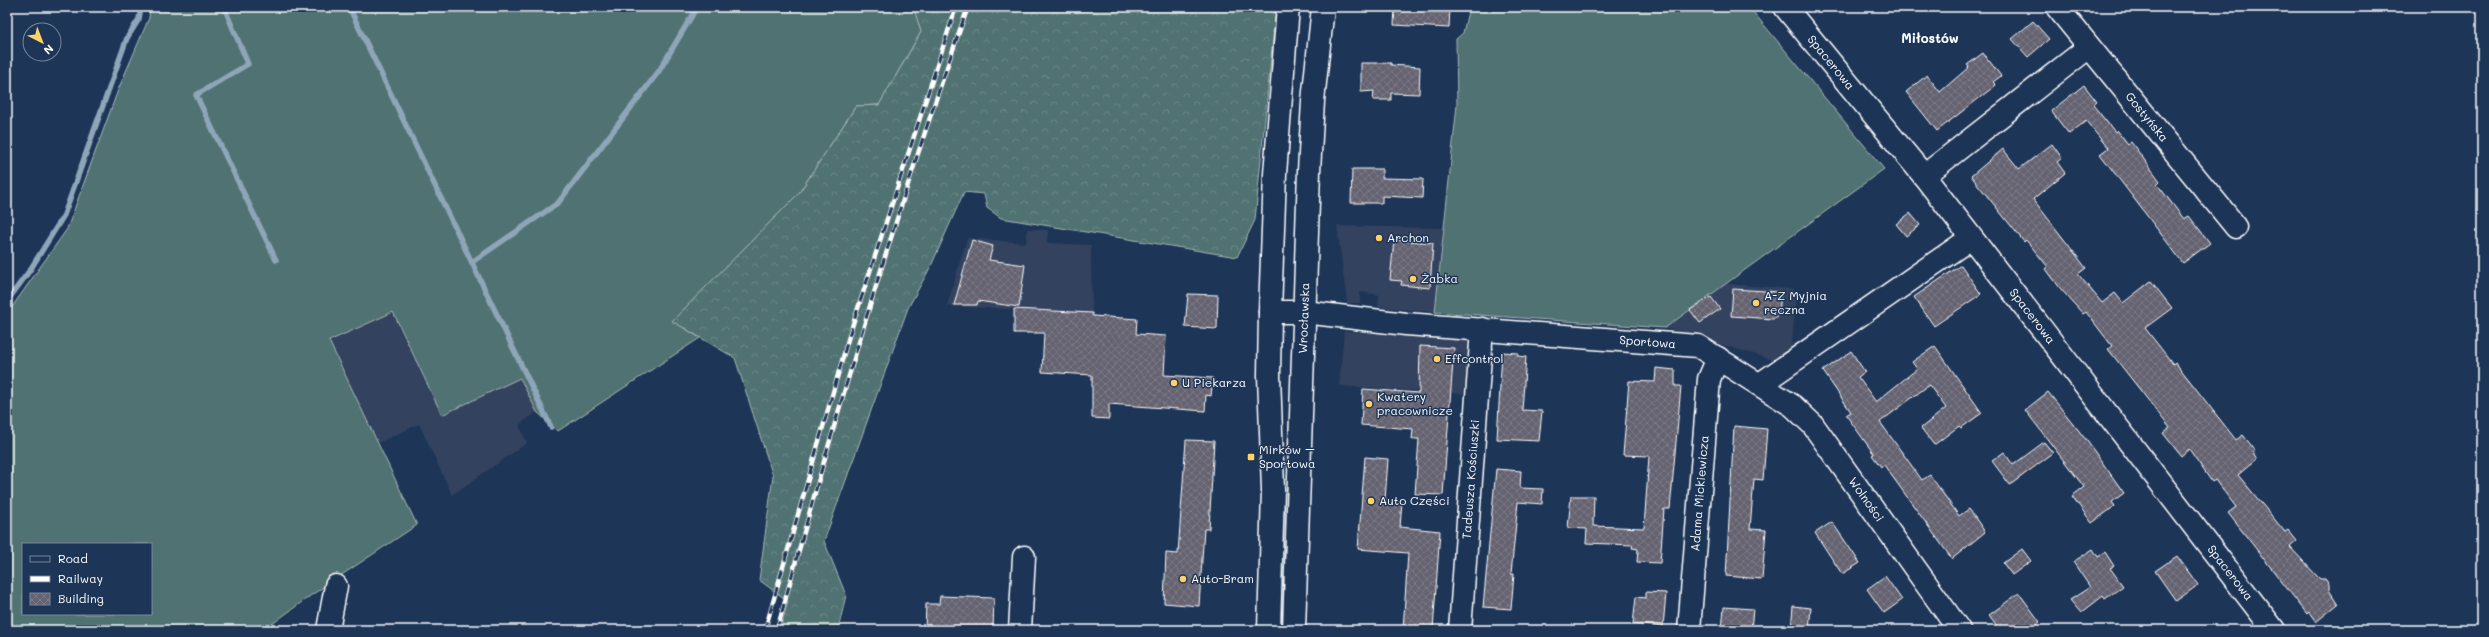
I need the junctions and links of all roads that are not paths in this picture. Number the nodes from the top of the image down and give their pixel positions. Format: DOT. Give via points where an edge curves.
graph roads {
  1 [pos="1288,7"];
  2 [pos="1323,7"];
  3 [pos="1785,7"];
  4 [pos="2057,7"];
  5 [pos="2089,47"];
  6 [pos="1924,176"];
  7 [pos="2236,228"];
  8 [pos="1971,238"];
  9 [pos="1270,312"];
  10 [pos="1304,312"];
  11 [pos="1482,329"];
  12 [pos="1718,358"];
  13 [pos="1760,384"];
  14 [pos="1024,557"];
  15 [pos="336,586"];
  16 [pos="328,630"];
  17 [pos="1020,630"];
  18 [pos="1269,630"];
  19 [pos="1294,630"];
  20 [pos="1460,630"];
  21 [pos="1689,630"];
  22 [pos="1959,630"];
  23 [pos="2274,630"];
  1 -- 9 [label="street" via="1275,174"];
  2 -- 10 [label="street, Wrocławska" via="1313,101"];
  3 -- 6 [label="street, Spacerowa"];
  4 -- 5 [label="street, Gostyńska"];
  5 -- 6 [label="street"];
  5 -- 7 [label="street, Gostyńska"];
  6 -- 8 [label="street, Spacerowa"];
  8 -- 13 [label="street"];
  8 -- 23 [label="street, Spacerowa"];
  9 -- 10 [label="street, Sportowa"];
  9 -- 18 [label="street" via="1273,490"];
  10 -- 11 [label="street, Sportowa" via="1406,324"];
  10 -- 19 [label="street, Wrocławska"];
  11 -- 12 [label="street, Sportowa" via="1698,346"];
  11 -- 20 [label="street, Tadeusza Kościuszki"];
  12 -- 13 [label="street, Sportowa"];
  12 -- 21 [label="street, Adama Mickiewicza" via="1709,379"];
  13 -- 22 [label="street, Wolności" via="1793,406 1817,431"];
  14 -- 17 [label="street"];
  15 -- 16 [label="street"];
}
